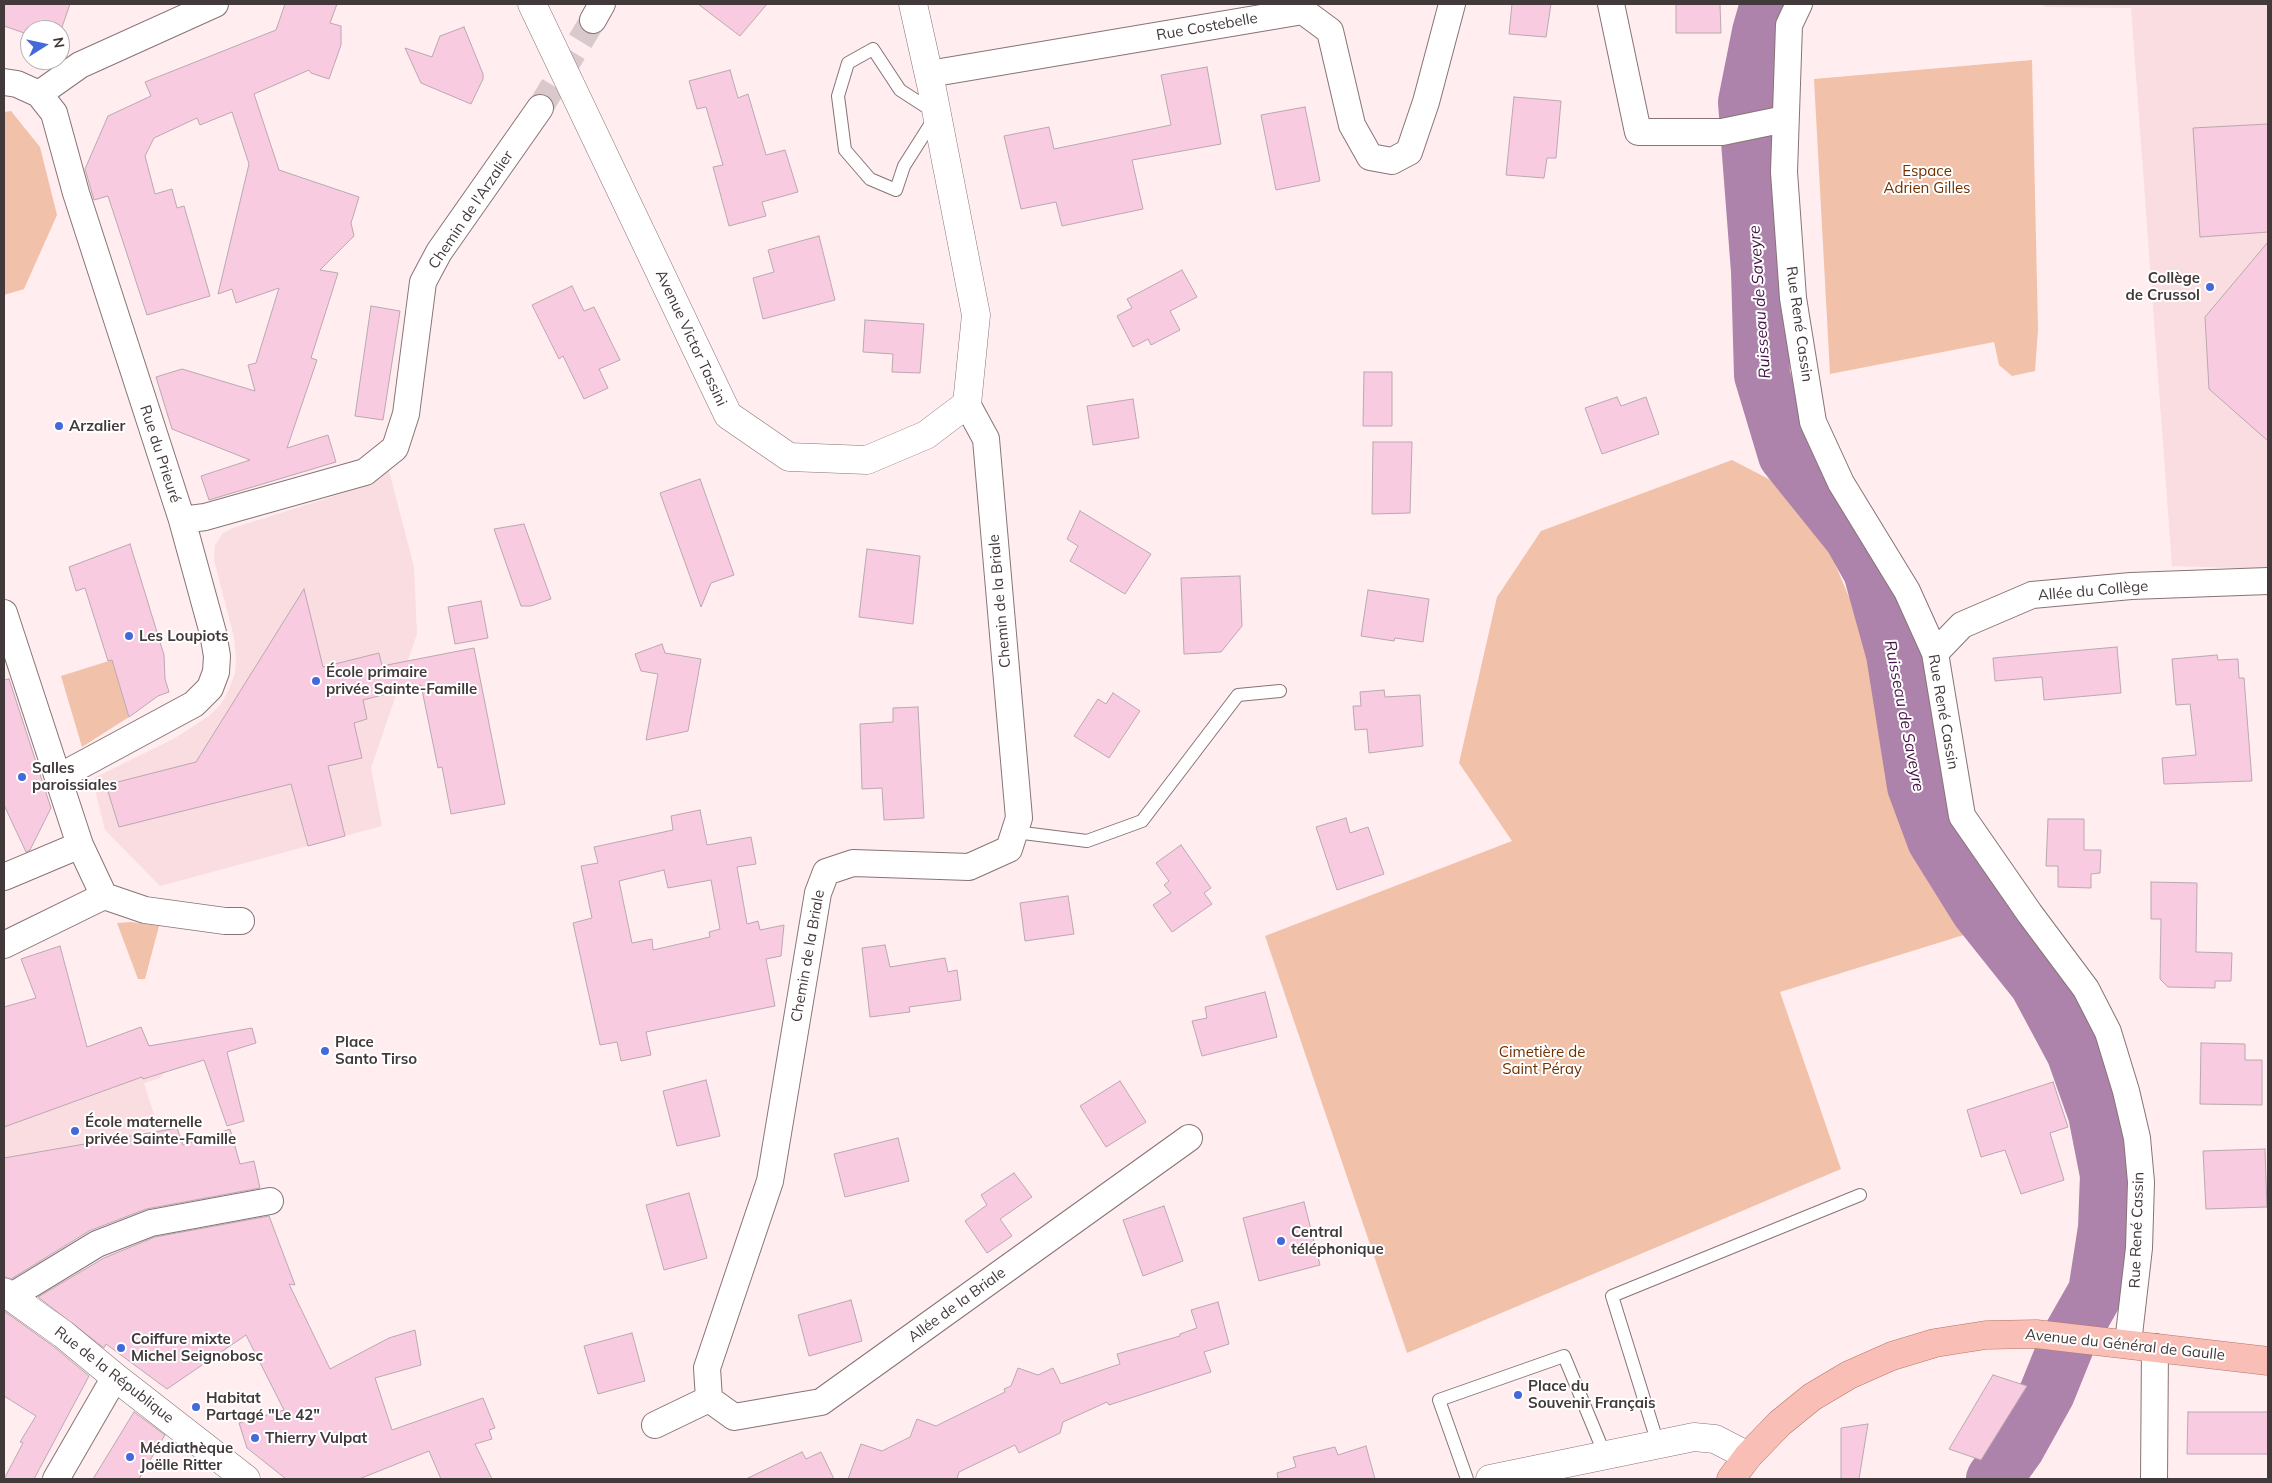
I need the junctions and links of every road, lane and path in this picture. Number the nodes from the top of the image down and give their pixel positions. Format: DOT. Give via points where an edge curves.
graph roads {
  1 [pos="215,4"];
  2 [pos="532,4"];
  3 [pos="913,4"];
  4 [pos="1452,4"];
  5 [pos="1611,4"];
  6 [pos="1799,4"];
  7 [pos="929,74"];
  8 [pos="4,82"];
  9 [pos="39,94"];
  10 [pos="540,108"];
  11 [pos="937,114"];
  12 [pos="1785,119"];
  13 [pos="967,404"];
  14 [pos="182,520"];
  15 [pos="2268,580"];
  16 [pos="4,613"];
  17 [pos="1935,653"];
  18 [pos="1280,691"];
  19 [pos="59,777"];
  20 [pos="1015,832"];
  21 [pos="80,845"];
  22 [pos="4,877"];
  23 [pos="104,896"];
  24 [pos="241,921"];
  25 [pos="4,945"];
  26 [pos="1190,1138"];
  27 [pos="1860,1195"];
  28 [pos="270,1201"];
  29 [pos="7,1294"];
  30 [pos="2128,1343"];
  31 [pos="2155,1347"];
  32 [pos="2268,1361"];
  33 [pos="115,1377"];
  34 [pos="709,1399"];
  35 [pos="654,1425"];
  36 [pos="1658,1444"];
  37 [pos="1605,1455"];
  38 [pos="1748,1456"];
  39 [pos="56,1479"];
  40 [pos="246,1479"];
  41 [pos="1467,1479"];
  42 [pos="1490,1479"];
  43 [pos="1731,1479"];
  44 [pos="2154,1479"];
  1 -- 9 [label="street" via="80,64"];
  2 -- 13 [label="street, Avenue Victor Tassini" via="728,415 788,457 867,460 926,435"];
  3 -- 7 [label="street"];
  4 -- 7 [label="street, Rue Costebelle" via="1409,152 1392,161 1370,157 1352,125 1330,32 1303,11"];
  5 -- 12 [label="street" via="1638,132 1722,132"];
  6 -- 12 [label="street, Rue René Cassin" via="1789,25"];
  7 -- 11 [label="street"];
  8 -- 9 [label="street"];
  9 -- 14 [label="street, Rue du Prieuré" via="51,108 59,128 76,193"];
  10 -- 14 [label="street, Chemin de l'Arzalier" via="439,252 423,282 406,414 395,448 365,472 205,518"];
  11 -- 11 [label="lane" via="900,90 873,49 848,63 838,96 845,150 870,179 896,190 904,166"];
  11 -- 13 [label="street" via="976,315"];
  12 -- 17 [label="street, Rue René Cassin" via="1784,172 1793,298 1812,422 1841,483 1908,590"];
  13 -- 20 [label="street, Chemin de la Briale" via="986,439 1019,818"];
  14 -- 19 [label="street, Rue du Prieuré" via="216,643 216,672 210,688 194,704"];
  15 -- 17 [label="street, Allée du Collège" via="2132,586 2032,595 1962,624"];
  16 -- 19 [label="street"];
  17 -- 30 [label="street, Rue René Cassin" via="1962,816 2086,989 2108,1032 2126,1091 2137,1138 2141,1182 2140,1248"];
  18 -- 20 [label="lane" via="1238,695 1142,822 1087,841"];
  19 -- 21 [label="street"];
  20 -- 34 [label="street, Chemin de la Briale" via="1009,849 969,867 853,863 826,872 818,893 770,1181 706,1368"];
  21 -- 22 [label="street"];
  21 -- 23 [label="street"];
  23 -- 24 [label="street" via="145,910"];
  23 -- 25 [label="street"];
  26 -- 34 [label="street, Allée de la Briale" via="821,1402 734,1417"];
  27 -- 36 [label="lane" via="1612,1296"];
  28 -- 29 [label="street" via="151,1223 97,1244"];
  29 -- 33 [label="street, Rue de la République"];
  30 -- 31 [label="main road, Avenue du Général de Gaulle"];
  30 -- 38 [label="main road, Avenue du Général de Gaulle" via="2044,1334 1986,1335 1935,1343 1892,1356 1849,1375 1812,1397 1780,1423"];
  31 -- 32 [label="main road, Avenue du Général de Gaulle"];
  31 -- 44 [label="street"];
  33 -- 39 [label="street"];
  33 -- 40 [label="street, Rue de la République"];
  34 -- 35 [label="street"];
  36 -- 37 [label="street"];
  36 -- 38 [label="street" via="1694,1437 1715,1439"];
  37 -- 41 [label="lane" via="1564,1356 1439,1400"];
  37 -- 42 [label="street"];
  38 -- 43 [label="main road, Avenue du Général de Gaulle"];
}
